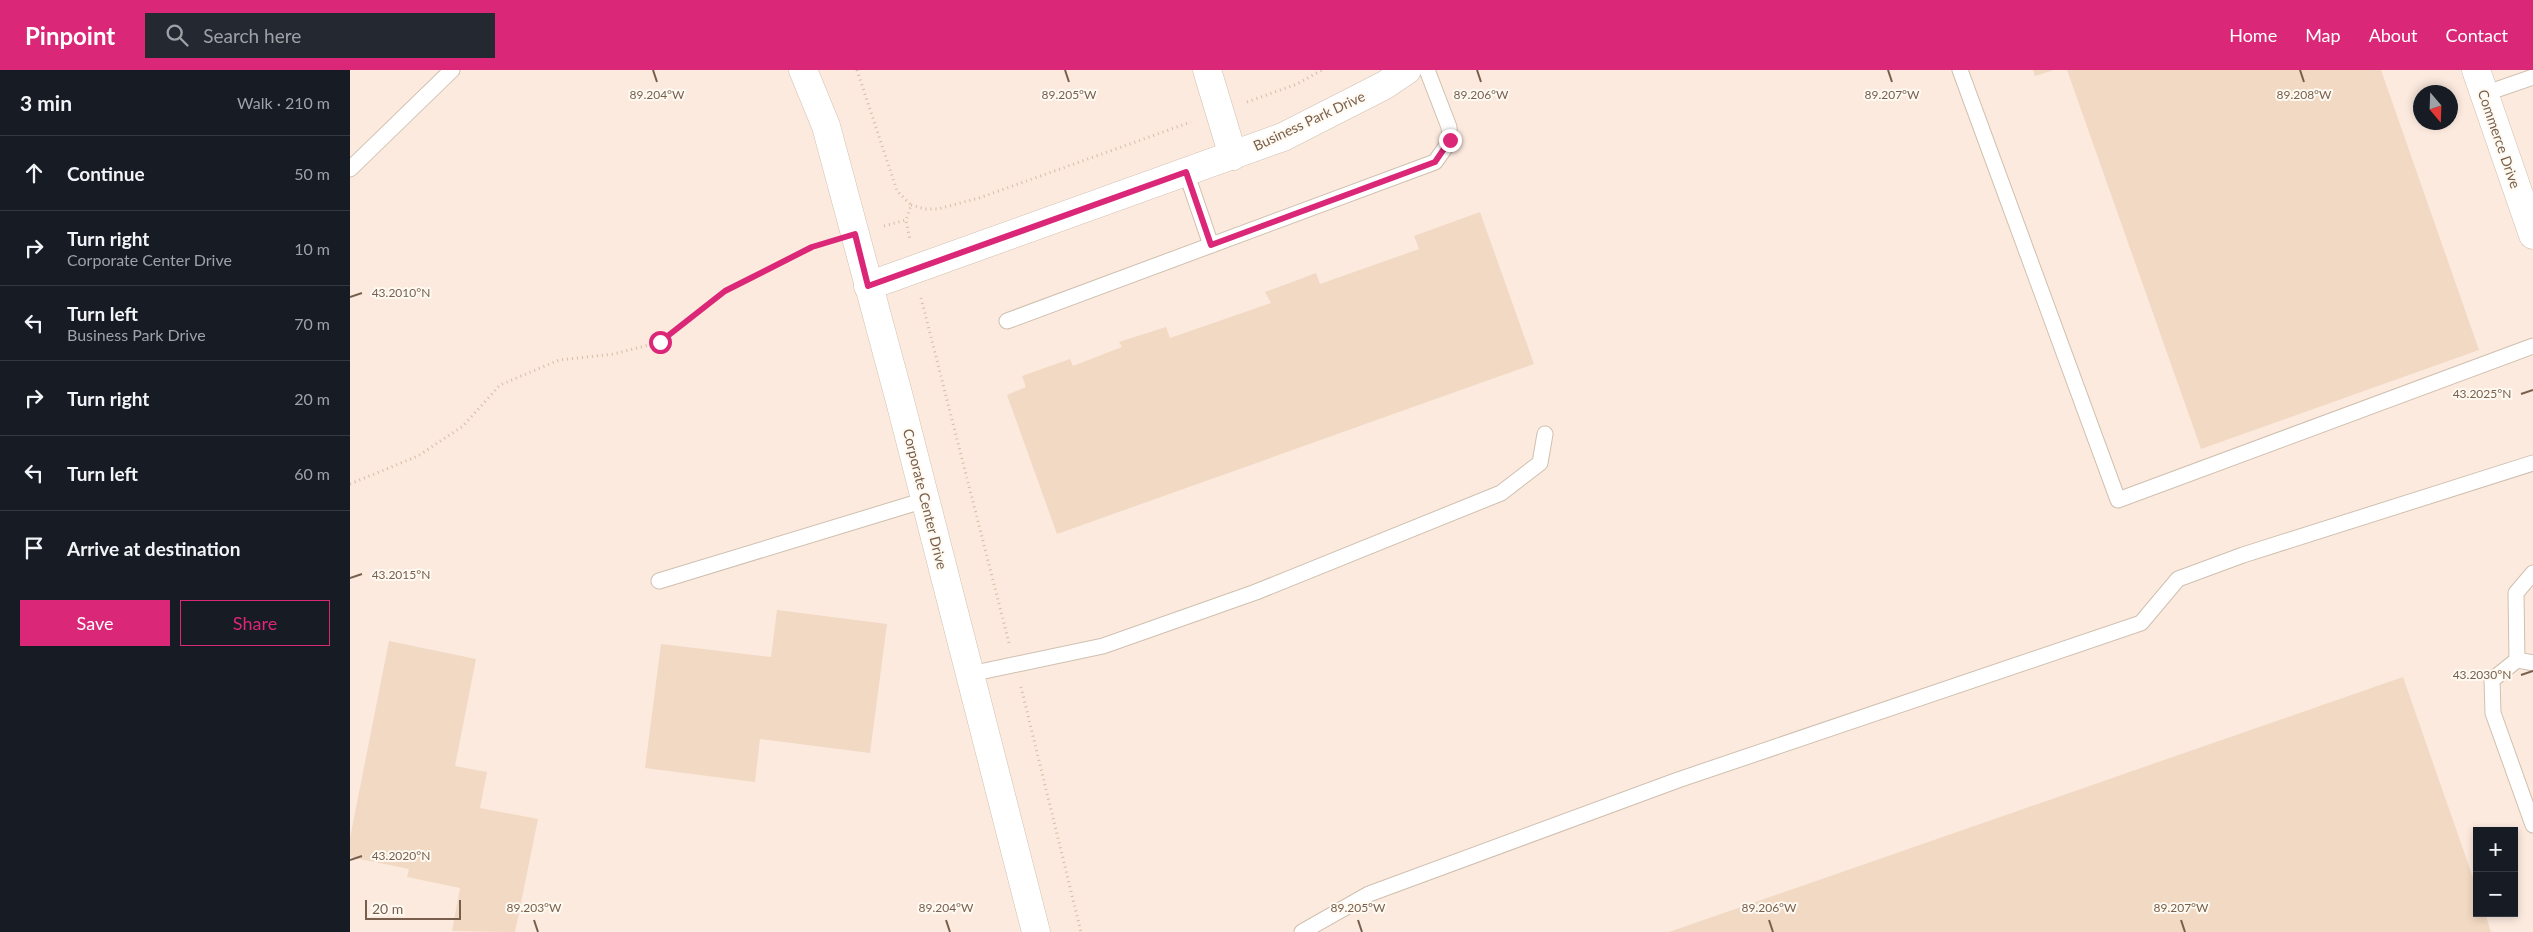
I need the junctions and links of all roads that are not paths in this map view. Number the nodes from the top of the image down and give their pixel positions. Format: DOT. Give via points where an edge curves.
graph roads {
  1 [pos="452,70"];
  2 [pos="803,70"];
  3 [pos="1207,70"];
  4 [pos="1407,70"];
  5 [pos="1427,70"];
  6 [pos="1960,70"];
  7 [pos="2533,77"];
  8 [pos="2480,82"];
  9 [pos="1233,156"];
  10 [pos="350,169"];
  11 [pos="1186,172"];
  12 [pos="2533,235"];
  13 [pos="1211,245"];
  14 [pos="868,286"];
  15 [pos="1007,320"];
  16 [pos="2533,346"];
  17 [pos="1545,434"];
  18 [pos="2533,464"];
  19 [pos="925,500"];
  20 [pos="2533,573"];
  21 [pos="659,581"];
  22 [pos="2517,660"];
  23 [pos="2533,663"];
  24 [pos="970,674"];
  25 [pos="2533,825"];
  26 [pos="1036,932"];
  27 [pos="1302,932"];
  1 -- 10 [label="lane"];
  2 -- 14 [label="street, Corporate Center Drive" via="826,126"];
  3 -- 9 [label="street"];
  4 -- 9 [label="street, Business Park Drive" via="1386,85 1283,137"];
  5 -- 13 [label="lane" via="1449,127 1450,140 1435,162"];
  6 -- 16 [label="lane" via="2118,500"];
  7 -- 8 [label="lane"];
  8 -- 12 [label="street, Commerce Drive"];
  9 -- 11 [label="street, Business Park Drive"];
  11 -- 13 [label="lane"];
  11 -- 14 [label="street, Business Park Drive"];
  13 -- 15 [label="lane"];
  14 -- 19 [label="street, Corporate Center Drive"];
  17 -- 24 [label="lane" via="1540,463 1501,493 1256,592 1103,646"];
  18 -- 27 [label="lane" via="2243,555 2178,579 2141,623 1678,780 1425,873 1369,894"];
  19 -- 21 [label="lane"];
  19 -- 24 [label="street, Corporate Center Drive"];
  20 -- 22 [label="lane" via="2516,593"];
  22 -- 23 [label="lane"];
  22 -- 25 [label="lane" via="2492,680 2493,713"];
  24 -- 26 [label="street, Corporate Center Drive"];
}
